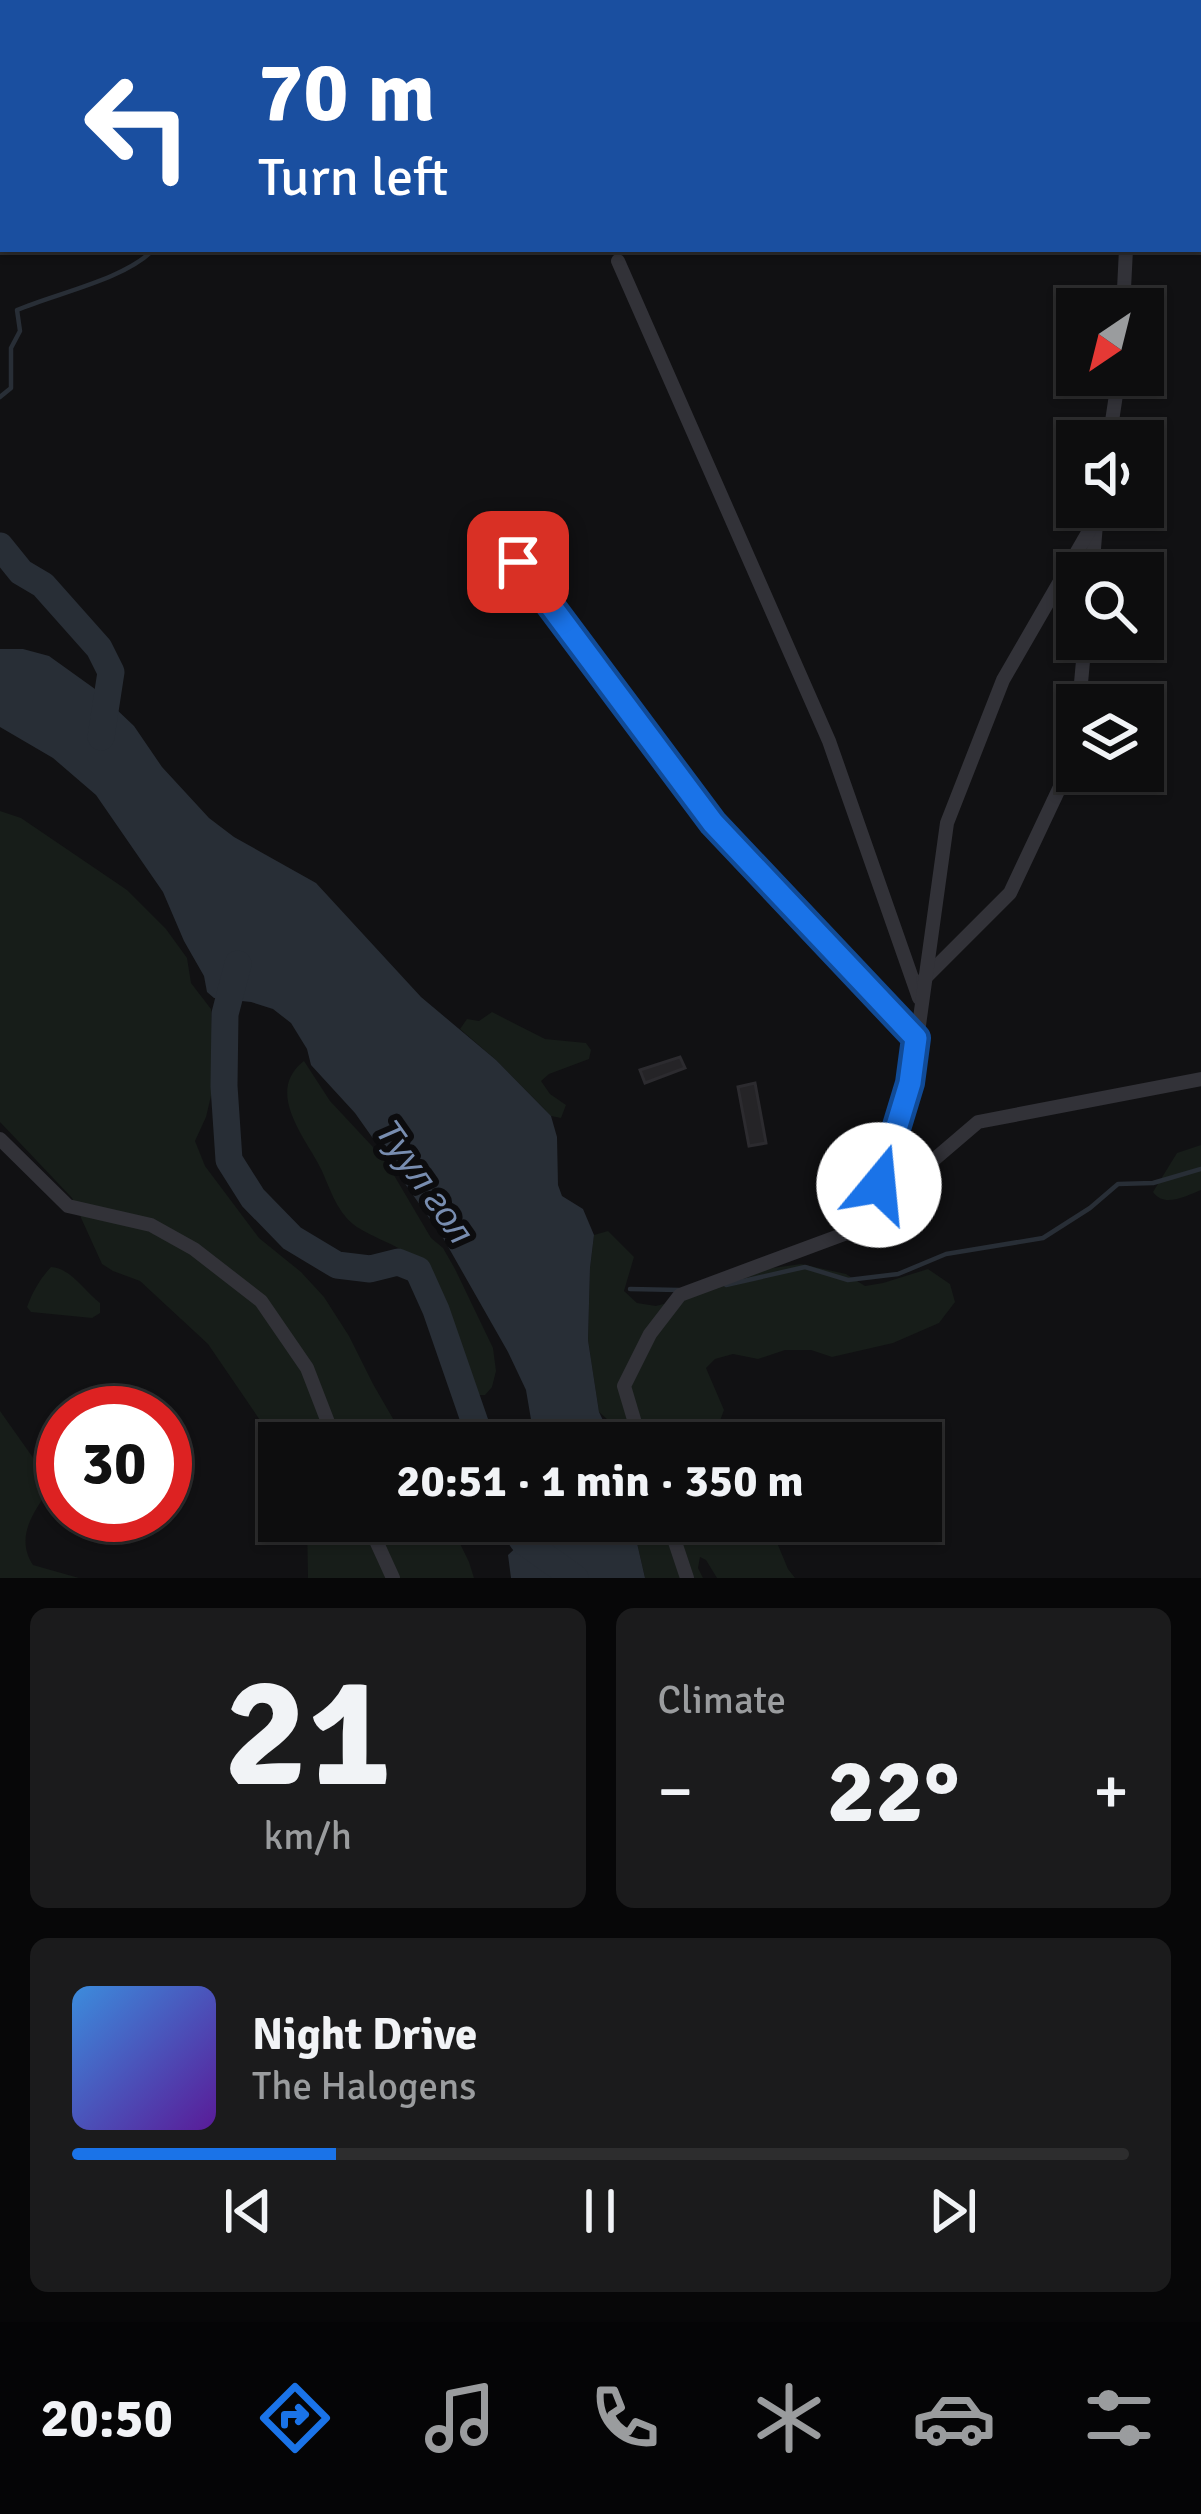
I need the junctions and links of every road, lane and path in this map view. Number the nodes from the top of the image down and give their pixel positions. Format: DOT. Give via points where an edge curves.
graph roads {
  1 [pos="1126,252"];
  2 [pos="618,261"];
  3 [pos="1124,288"];
  4 [pos="1089,528"];
  5 [pos="518,562"];
  6 [pos="1058,792"];
  7 [pos="923,980"];
  8 [pos="920,1003"];
  9 [pos="916,1038"];
  10 [pos="1201,1079"];
  11 [pos="0,1139"];
  12 [pos="848,1233"];
  13 [pos="328,1422"];
  14 [pos="635,1422"];
  15 [pos="377,1542"];
  16 [pos="675,1542"];
  17 [pos="393,1578"];
  18 [pos="687,1578"];
  1 -- 3 [label="street"];
  2 -- 8 [label="street" via="829,741"];
  4 -- 7 [label="street" via="1003,680 947,823"];
  5 -- 9 [label="street" via="713,823"];
  6 -- 7 [label="street" via="1010,893"];
  7 -- 8 [label="street"];
  8 -- 9 [label="street"];
  9 -- 12 [label="street" via="879,1185"];
  10 -- 12 [label="street" via="978,1122"];
  11 -- 13 [label="street" via="68,1206 151,1225 261,1301 307,1368"];
  12 -- 14 [label="street" via="680,1294 624,1386"];
  15 -- 17 [label="street"];
  16 -- 18 [label="street"];
}
